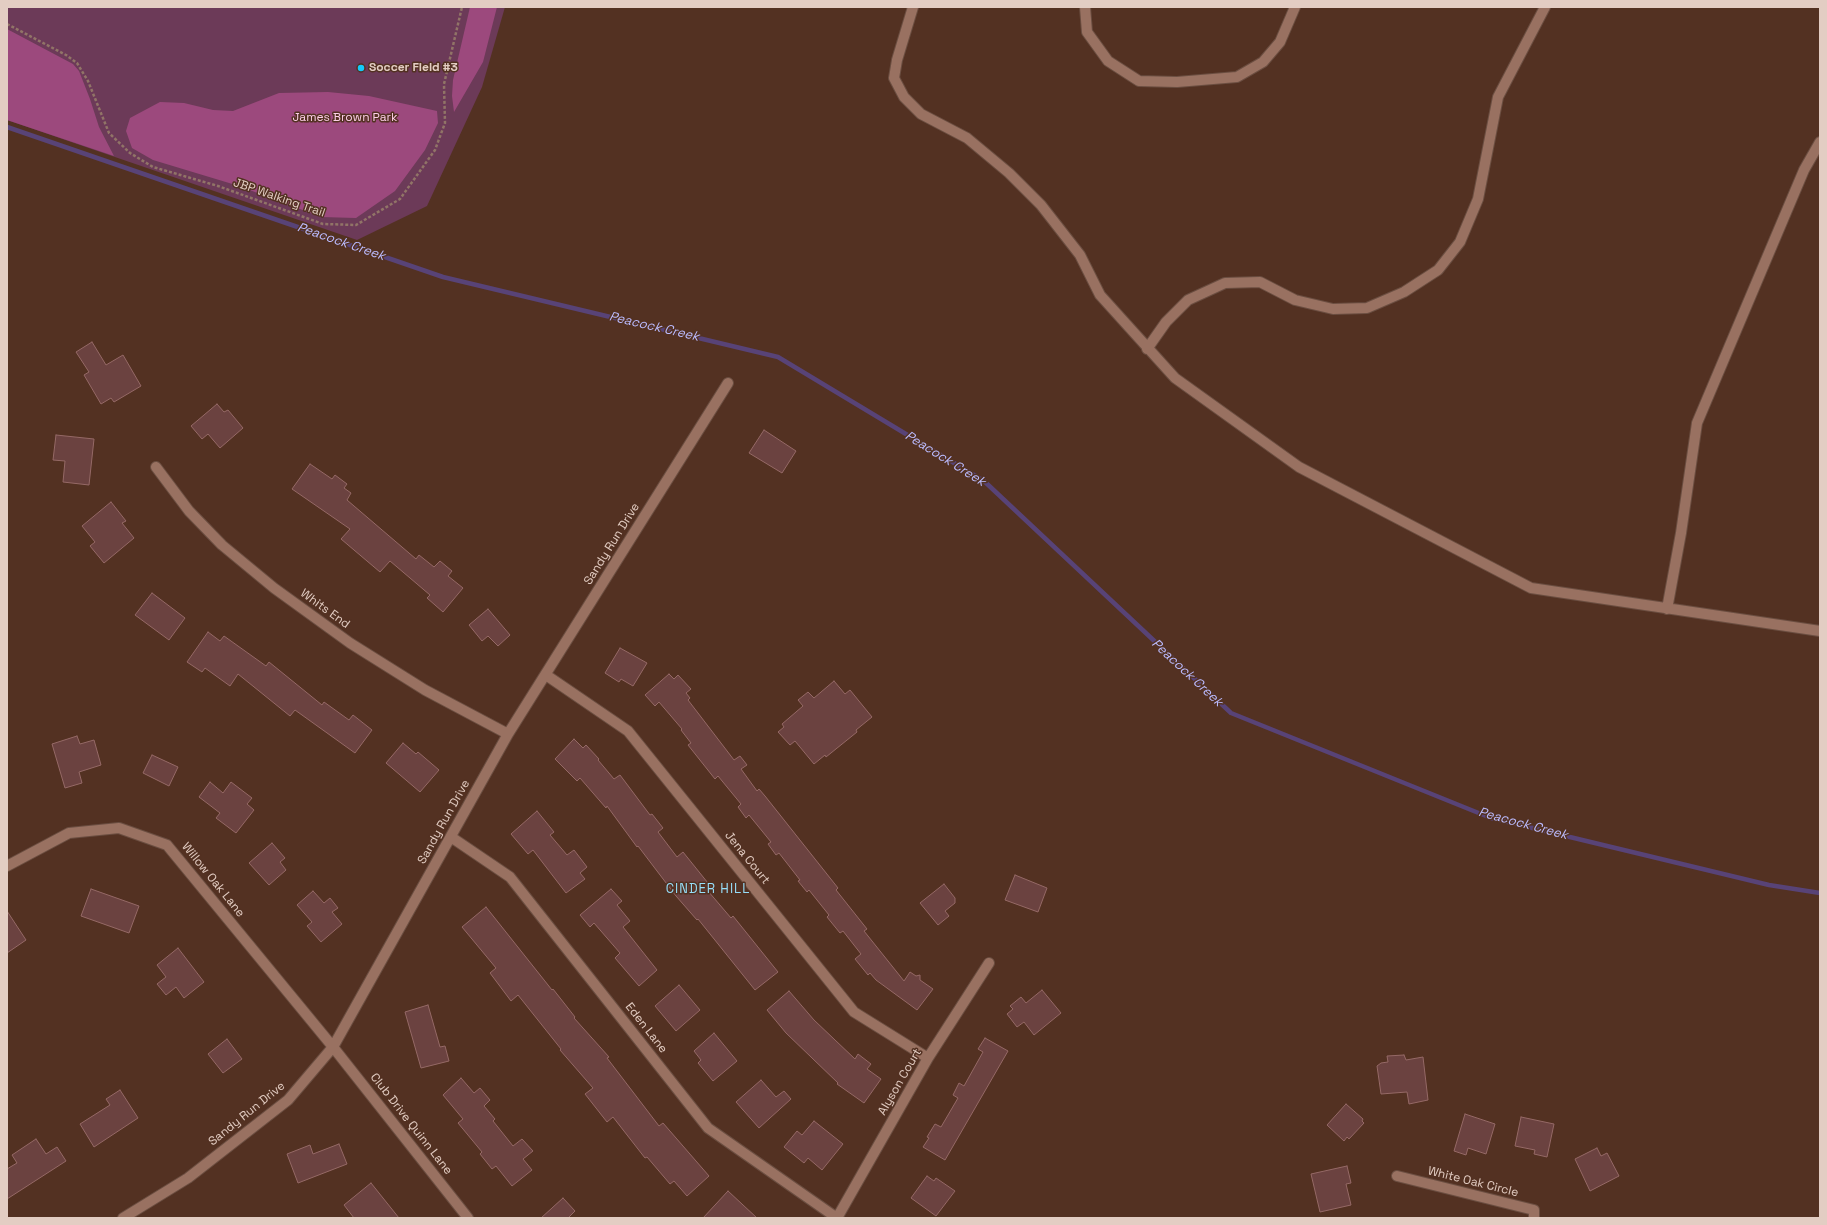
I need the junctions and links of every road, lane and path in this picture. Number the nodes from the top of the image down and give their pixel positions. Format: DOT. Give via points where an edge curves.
graph roads {
  1 [pos="462,7"];
  2 [pos="913,7"];
  3 [pos="1085,7"];
  4 [pos="1296,7"];
  5 [pos="1544,7"];
  6 [pos="7,24"];
  7 [pos="1820,142"];
  8 [pos="1147,349"];
  9 [pos="728,383"];
  10 [pos="156,467"];
  11 [pos="1667,609"];
  12 [pos="1820,631"];
  13 [pos="546,675"];
  14 [pos="508,734"];
  15 [pos="451,837"];
  16 [pos="7,866"];
  17 [pos="989,963"];
  18 [pos="333,1047"];
  19 [pos="928,1058"];
  20 [pos="1397,1176"];
  21 [pos="123,1218"];
  22 [pos="468,1218"];
  23 [pos="838,1218"];
  24 [pos="1534,1218"];
  1 -- 6 [label="path, JBP Walking Trail" via="444,84 445,123 435,150 400,199 356,225 323,224 218,186 152,167 130,153 109,133 88,81 77,63"];
  2 -- 8 [label="street" via="894,78 904,97 921,114 967,138 1009,173 1041,205 1080,255 1100,295"];
  3 -- 4 [label="street" via="1087,32 1108,61 1139,81 1176,82 1237,77 1263,62 1280,42"];
  5 -- 8 [label="street" via="1498,97 1478,199 1460,242 1438,270 1404,292 1367,308 1333,309 1294,300 1260,282 1225,283 1188,300 1166,322"];
  7 -- 11 [label="street" via="1804,170 1697,424"];
  8 -- 11 [label="street" via="1175,378 1299,467 1531,588"];
  9 -- 13 [label="street, Sandy Run Drive"];
  10 -- 14 [label="street, Whits End" via="189,511 222,545 274,588 418,686"];
  11 -- 12 [label="street"];
  13 -- 14 [label="street, Sandy Run Drive"];
  13 -- 19 [label="street, Jena Court" via="628,731 854,1012"];
  14 -- 15 [label="street, Sandy Run Drive"];
  15 -- 18 [label="street, Sandy Run Drive"];
  15 -- 23 [label="street, Eden Lane" via="510,877 708,1128"];
  16 -- 18 [label="street, Willow Oak Lane" via="69,833 119,828 168,845"];
  17 -- 19 [label="street, Alyson Court"];
  18 -- 21 [label="street, Sandy Run Drive" via="288,1100 188,1178"];
  18 -- 22 [label="street, Club Drive Quinn Lane"];
  19 -- 23 [label="street, Alyson Court"];
  20 -- 24 [label="street, White Oak Circle" via="1534,1210"];
}
